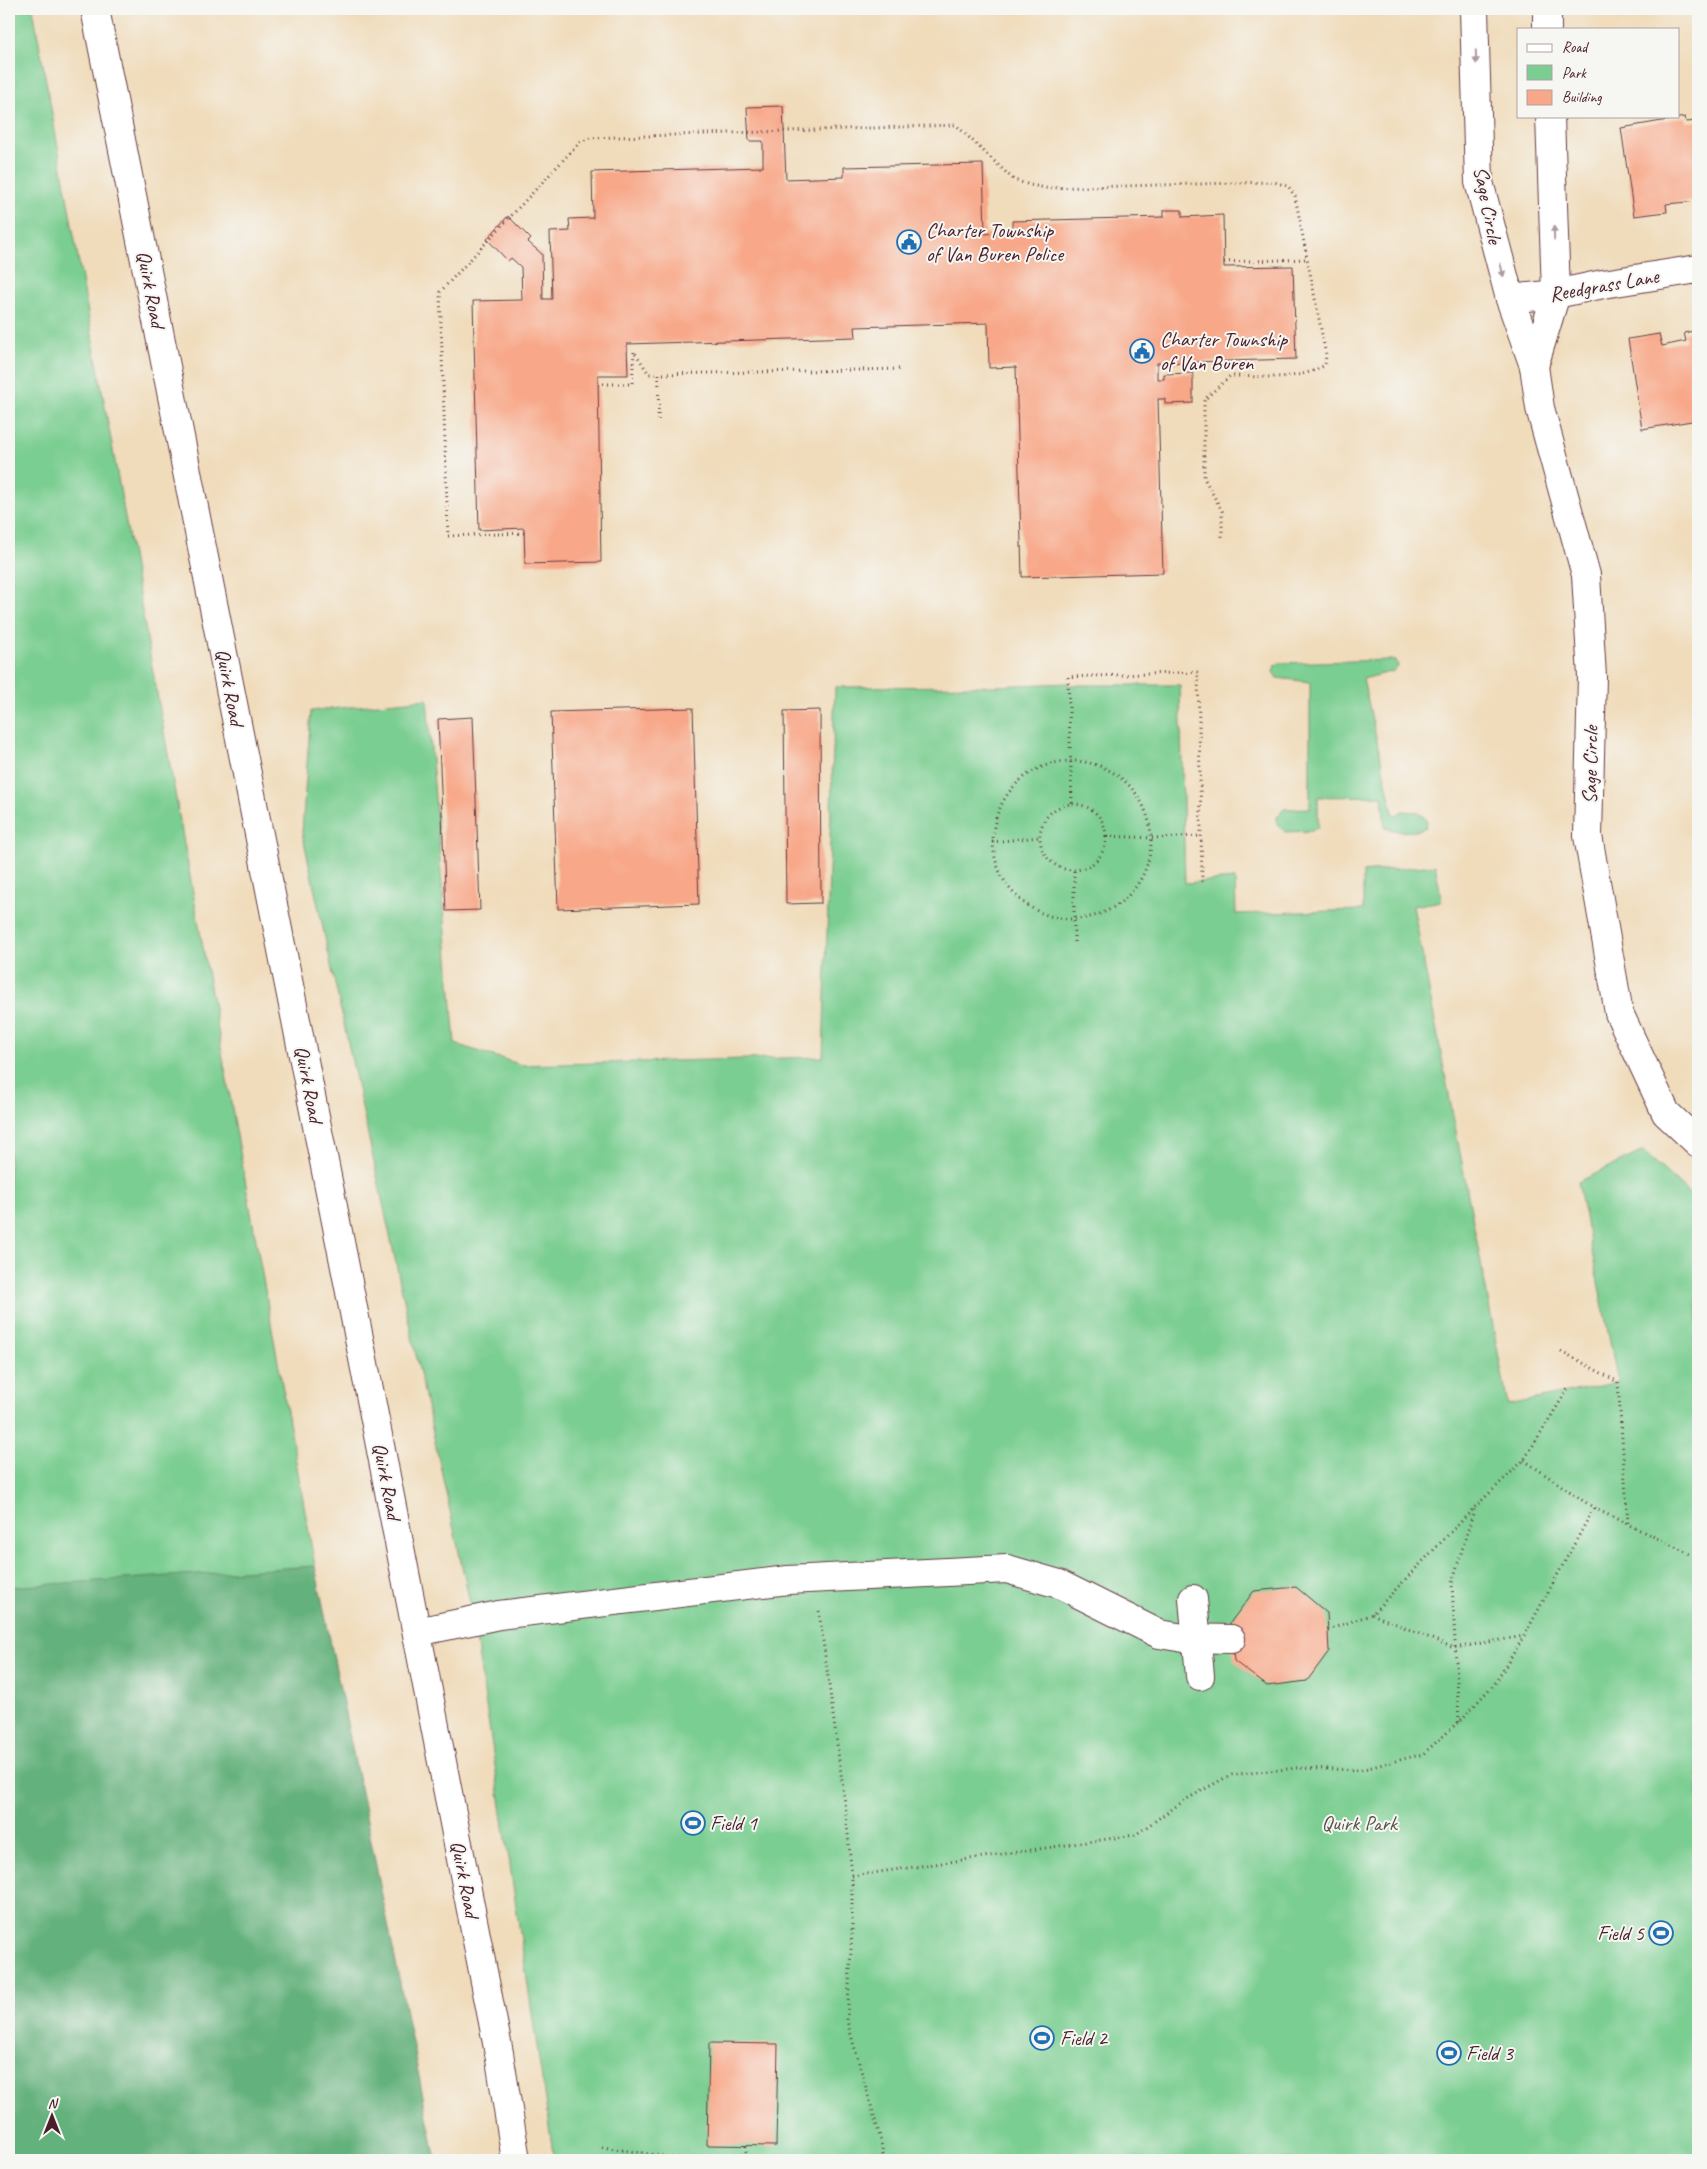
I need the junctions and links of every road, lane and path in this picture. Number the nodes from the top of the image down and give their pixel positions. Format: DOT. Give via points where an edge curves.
graph roads {
  1 [pos="95,9"];
  2 [pos="1474,9"];
  3 [pos="1547,9"];
  4 [pos="1548,28"];
  5 [pos="1550,118"];
  6 [pos="1307,259"];
  7 [pos="1224,262"];
  8 [pos="1698,269"];
  9 [pos="1556,294"];
  10 [pos="1510,299"];
  11 [pos="1534,366"];
  12 [pos="902,369"];
  13 [pos="658,374"];
  14 [pos="598,384"];
  15 [pos="658,420"];
  16 [pos="524,533"];
  17 [pos="1222,538"];
  18 [pos="1070,759"];
  19 [pos="1072,803"];
  20 [pos="1107,836"];
  21 [pos="1201,836"];
  22 [pos="1039,837"];
  23 [pos="1153,838"];
  24 [pos="992,842"];
  25 [pos="1074,871"];
  26 [pos="1202,882"];
  27 [pos="1074,920"];
  28 [pos="1074,943"];
  29 [pos="1698,1142"];
  30 [pos="1561,1351"];
  31 [pos="1568,1387"];
  32 [pos="1524,1460"];
  33 [pos="1476,1506"];
  34 [pos="1594,1508"];
  35 [pos="1628,1523"];
  36 [pos="1698,1558"];
  37 [pos="815,1579"];
  38 [pos="1193,1599"];
  39 [pos="1372,1614"];
  40 [pos="1328,1630"];
  41 [pos="417,1632"];
  42 [pos="1524,1636"];
  43 [pos="1196,1637"];
  44 [pos="1231,1639"];
  45 [pos="1454,1648"];
  46 [pos="1200,1676"];
  47 [pos="1459,1722"];
  48 [pos="852,1876"];
  49 [pos="746,2146"];
  50 [pos="602,2147"];
  51 [pos="884,2159"];
  52 [pos="516,2160"];
  53 [pos="688,2160"];
  54 [pos="746,2160"];
  55 [pos="847,2160"];
  1 -- 41 [label="street, Quirk Road"];
  2 -- 10 [label="street, Sage Circle, one-way" via="1479,182"];
  3 -- 4 [label="street"];
  9 -- 5 [label="street, Sage Circle, one-way"];
  6 -- 7 [label="path"];
  6 -- 16 [label="path" via="1295,196 1288,186 1274,182 1030,186 1014,180 956,125 590,138 580,142 440,292 448,536"];
  6 -- 17 [label="path" via="1326,355 1325,365 1295,376 1230,376 1204,400 1204,478 1222,511"];
  8 -- 9 [label="street, Reedgrass Lane"];
  9 -- 10 [label="street, Reedgrass Lane"];
  9 -- 11 [label="street, Sage Circle"];
  10 -- 11 [label="street, Sage Circle"];
  11 -- 29 [label="street, Sage Circle" via="1540,408 1586,575 1592,677 1588,836 1619,1013 1666,1113"];
  12 -- 13 [label="path"];
  13 -- 14 [label="path" via="649,374 634,351 632,384"];
  13 -- 15 [label="path"];
  18 -- 19 [label="path"];
  18 -- 21 [label="path" via="1068,677 1198,672"];
  18 -- 23 [label="path" via="1102,765 1128,782 1146,807"];
  18 -- 24 [label="path" via="1040,766 1014,784 997,810"];
  19 -- 20 [label="path" via="1085,805 1097,812"];
  19 -- 22 [label="path" via="1059,806 1049,814"];
  20 -- 23 [label="path"];
  20 -- 25 [label="path" via="1105,849 1098,860 1087,868"];
  21 -- 23 [label="path"];
  21 -- 26 [label="path"];
  22 -- 24 [label="path"];
  22 -- 25 [label="path" via="1050,861"];
  23 -- 27 [label="path" via="1148,869 1130,895 1105,913"];
  24 -- 27 [label="path" via="998,872 1017,898 1043,914"];
  25 -- 27 [label="path"];
  27 -- 28 [label="path"];
  30 -- 35 [label="path" via="1618,1382"];
  31 -- 32 [label="path"];
  32 -- 33 [label="path"];
  32 -- 34 [label="path"];
  33 -- 39 [label="path"];
  33 -- 45 [label="path" via="1452,1583"];
  34 -- 35 [label="path"];
  34 -- 42 [label="path"];
  35 -- 36 [label="path"];
  37 -- 41 [label="street" via="499,1614"];
  37 -- 43 [label="street" via="1007,1569 1059,1584 1159,1634"];
  37 -- 48 [label="path" via="846,1804"];
  38 -- 43 [label="street"];
  39 -- 40 [label="path"];
  39 -- 45 [label="path"];
  41 -- 52 [label="street, Quirk Road" via="499,2052"];
  42 -- 45 [label="path"];
  42 -- 47 [label="path" via="1496,1682"];
  43 -- 44 [label="street"];
  43 -- 46 [label="street"];
  45 -- 47 [label="path"];
  47 -- 48 [label="path" via="1422,1754 1360,1770 1297,1768 1230,1775 1185,1800 1135,1835"];
  48 -- 51 [label="path" via="847,2021"];
  49 -- 54 [label="path"];
  50 -- 53 [label="path"];
  51 -- 55 [label="path"];
}
